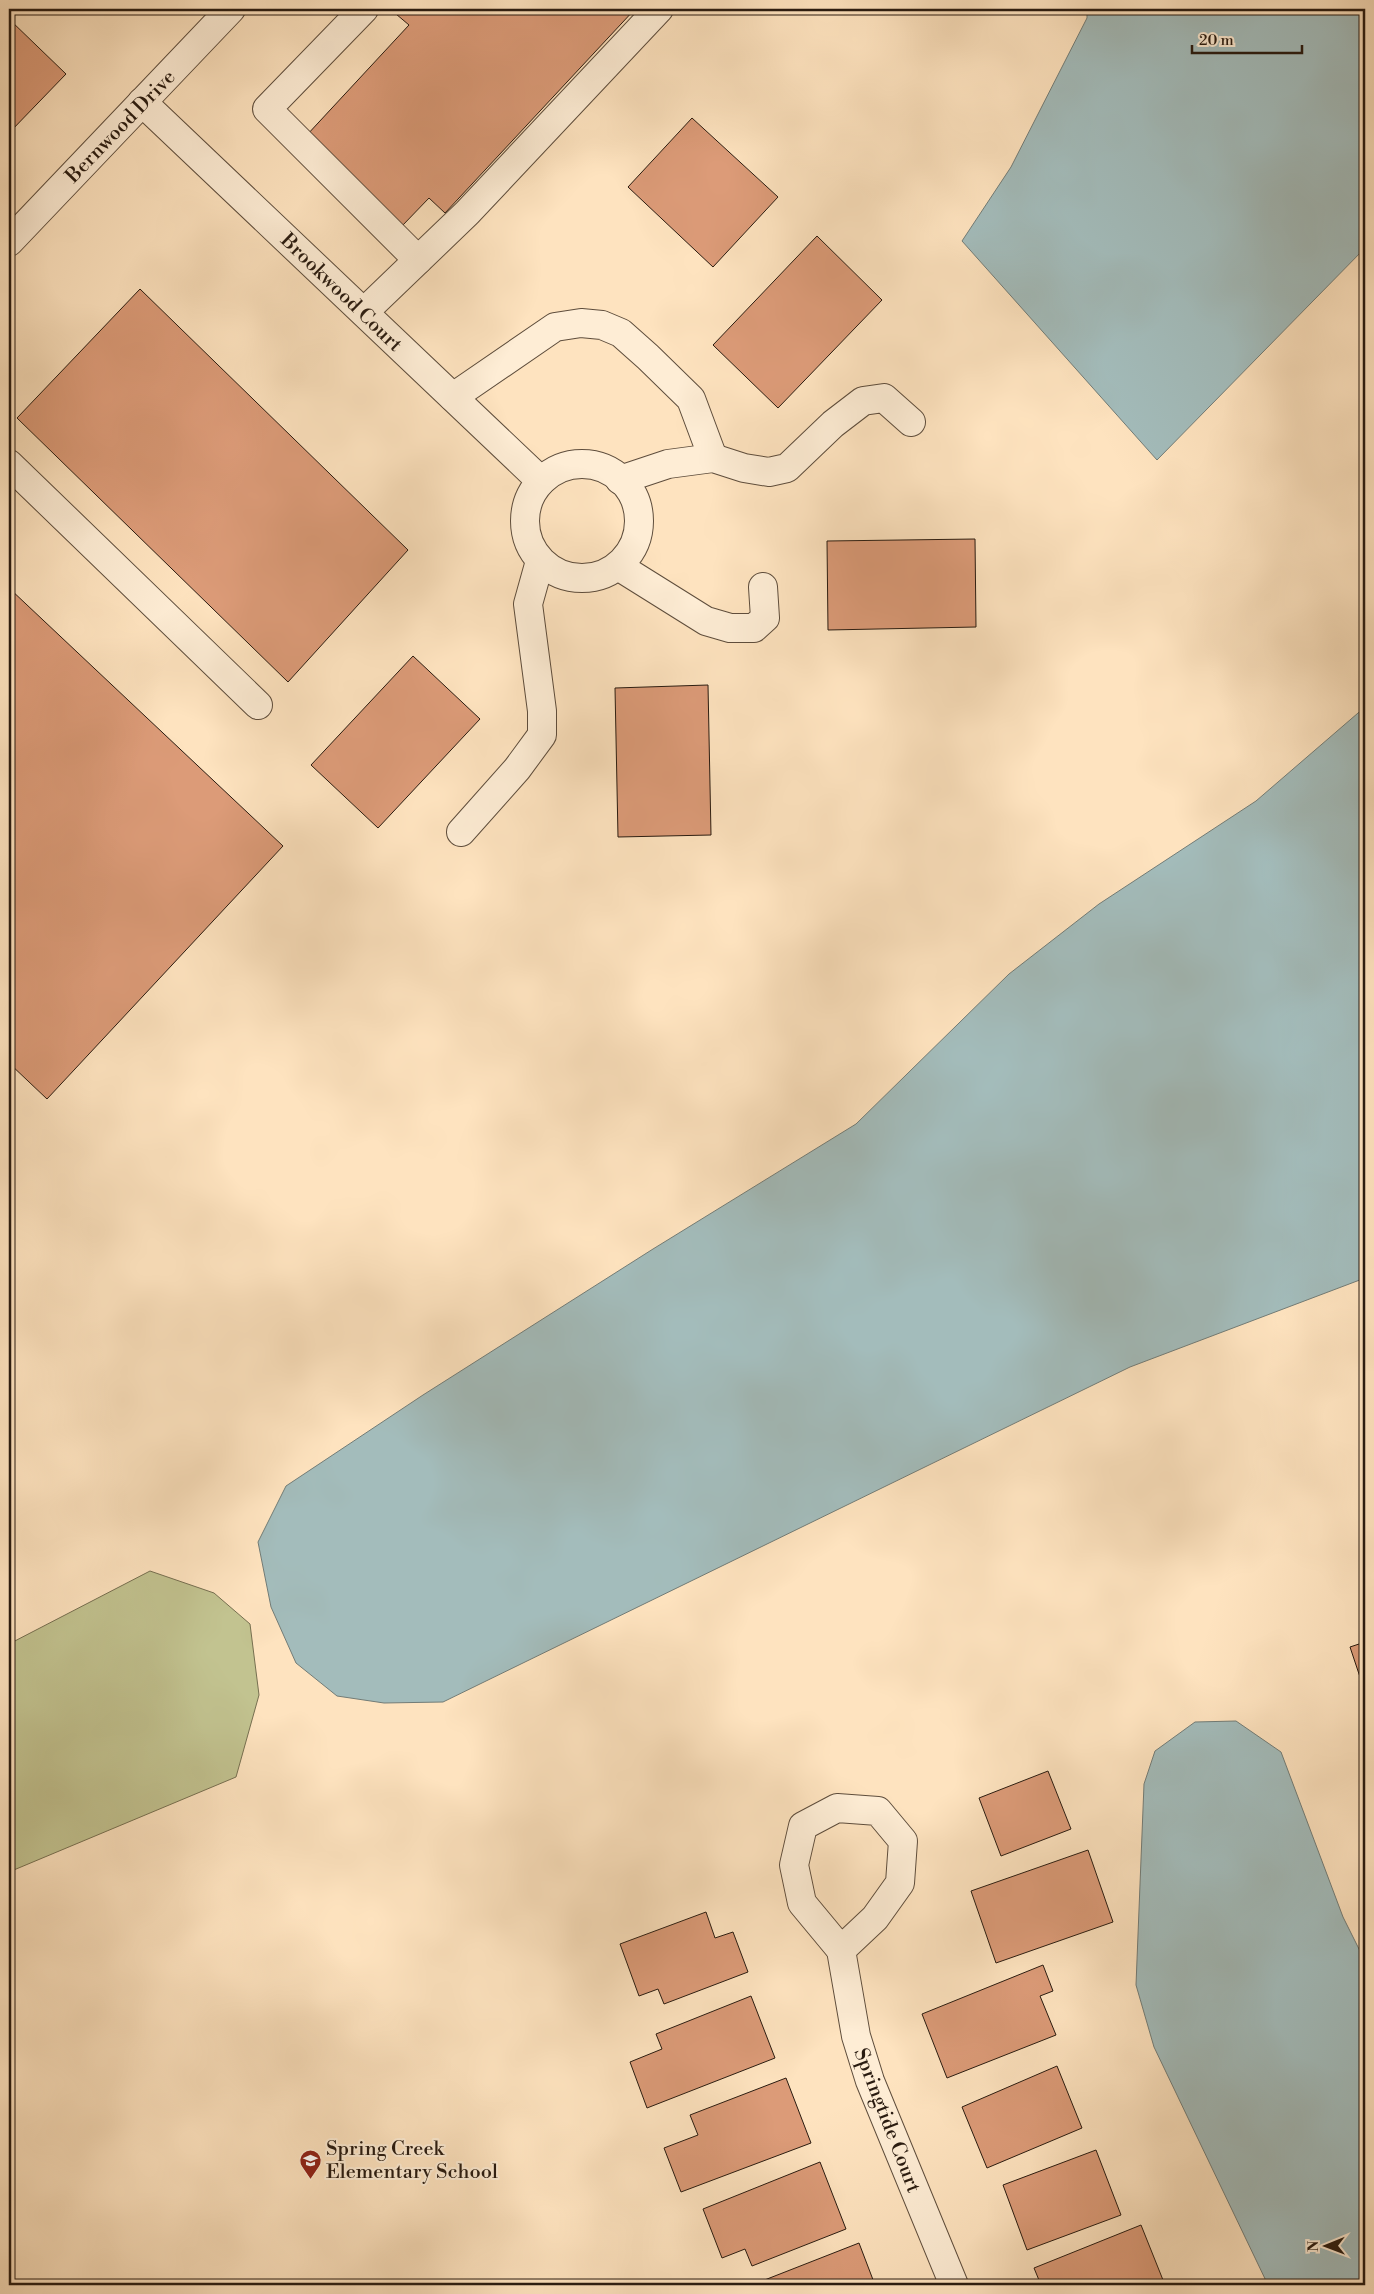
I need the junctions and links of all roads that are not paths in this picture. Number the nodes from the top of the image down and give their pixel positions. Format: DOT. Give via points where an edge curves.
graph roads {
  1 [pos="231,9"];
  2 [pos="364,9"];
  3 [pos="659,9"];
  4 [pos="142,102"];
  5 [pos="12,233"];
  6 [pos="418,260"];
  7 [pos="364,312"];
  8 [pos="452,397"];
  9 [pos="912,422"];
  10 [pos="713,458"];
  11 [pos="9,464"];
  12 [pos="620,480"];
  13 [pos="541,481"];
  14 [pos="540,561"];
  15 [pos="618,566"];
  16 [pos="763,588"];
  17 [pos="258,705"];
  18 [pos="461,832"];
  19 [pos="841,1950"];
  20 [pos="954,2285"];
  1 -- 4 [label="street, Bernwood Drive"];
  2 -- 6 [label="street" via="267,109"];
  3 -- 6 [label="street" via="467,213"];
  4 -- 5 [label="street, Bernwood Drive"];
  4 -- 7 [label="street, Brookwood Court"];
  6 -- 7 [label="street"];
  7 -- 8 [label="street, Brookwood Court"];
  8 -- 10 [label="street" via="555,327 581,323 602,325 621,333 691,399"];
  8 -- 13 [label="street, Brookwood Court"];
  9 -- 10 [label="street" via="884,398 863,401 833,424 787,468 769,472"];
  10 -- 12 [label="street" via="668,464"];
  11 -- 17 [label="street"];
  12 -- 13 [label="street" via="612,472 593,465 573,465 550,473"];
  12 -- 15 [label="street" via="629,490 638,512 637,538"];
  13 -- 14 [label="street" via="530,498 524,517 527,540"];
  14 -- 15 [label="street" via="557,573 582,579"];
  14 -- 18 [label="street" via="528,604 542,711 542,735 517,769"];
  15 -- 16 [label="street" via="706,621 730,628 754,628 764,618"];
  19 -- 19 [label="street, Springtide Court" via="875,1918 900,1883 903,1841 878,1811 837,1808 803,1826 794,1865 802,1903"];
  19 -- 20 [label="street, Springtide Court" via="856,2036 870,2081"];
}
